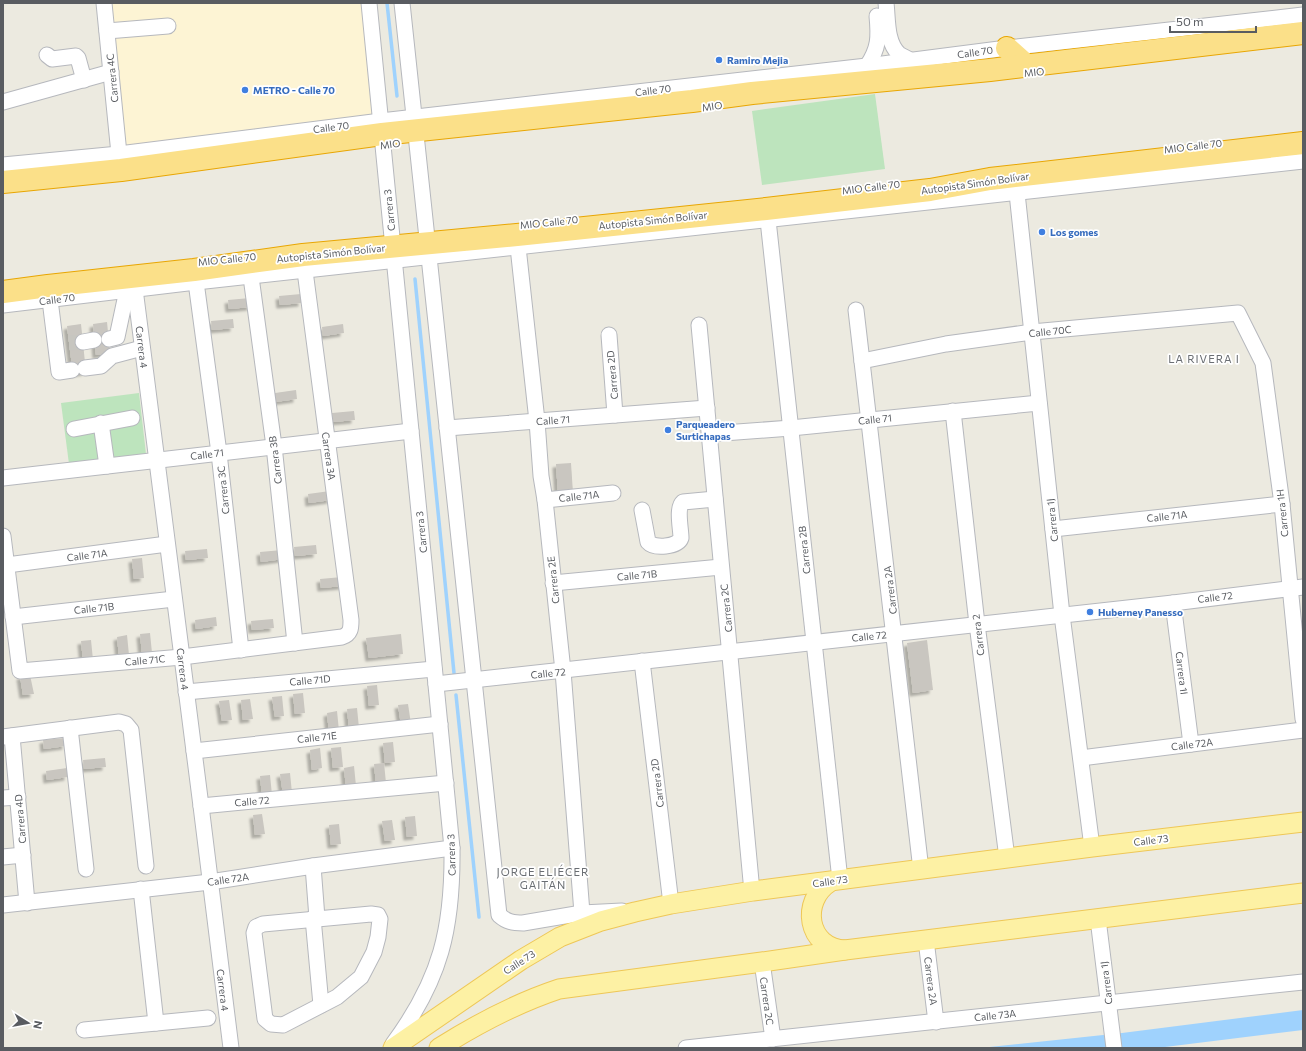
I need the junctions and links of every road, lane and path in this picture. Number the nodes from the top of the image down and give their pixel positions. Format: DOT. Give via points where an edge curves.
graph roads {
  1 [pos="104,3"];
  2 [pos="369,3"];
  3 [pos="402,3"];
  4 [pos="876,3"];
  5 [pos="886,3"];
  6 [pos="1303,15"];
  7 [pos="168,26"];
  8 [pos="107,31"];
  9 [pos="1303,33"];
  10 [pos="1303,41"];
  11 [pos="1004,48"];
  12 [pos="47,55"];
  13 [pos="910,60"];
  14 [pos="1026,65"];
  15 [pos="867,66"];
  16 [pos="990,70"];
  17 [pos="111,72"];
  18 [pos="780,75"];
  19 [pos="84,80"];
  20 [pos="815,86"];
  21 [pos="752,93"];
  22 [pos="3,102"];
  23 [pos="415,130"];
  24 [pos="382,133"];
  25 [pos="1303,134"];
  26 [pos="1303,143"];
  27 [pos="120,154"];
  28 [pos="1303,161"];
  29 [pos="3,165"];
  30 [pos="990,179"];
  31 [pos="3,182"];
  32 [pos="3,192"];
  33 [pos="1017,193"];
  34 [pos="930,202"];
  35 [pos="768,220"];
  36 [pos="428,245"];
  37 [pos="518,247"];
  38 [pos="393,249"];
  39 [pos="306,271"];
  40 [pos="251,277"];
  41 [pos="196,282"];
  42 [pos="3,283"];
  43 [pos="131,290"];
  44 [pos="3,292"];
  45 [pos="50,300"];
  46 [pos="3,305"];
  47 [pos="856,310"];
  48 [pos="1238,313"];
  49 [pos="699,325"];
  50 [pos="1032,332"];
  51 [pos="609,335"];
  52 [pos="82,342"];
  53 [pos="142,348"];
  54 [pos="862,361"];
  55 [pos="1039,404"];
  56 [pos="707,408"];
  57 [pos="953,411"];
  58 [pos="615,415"];
  59 [pos="132,418"];
  60 [pos="870,420"];
  61 [pos="537,421"];
  62 [pos="101,423"];
  63 [pos="447,428"];
  64 [pos="791,428"];
  65 [pos="74,429"];
  66 [pos="411,431"];
  67 [pos="710,434"];
  68 [pos="327,440"];
  69 [pos="274,446"];
  70 [pos="219,453"];
  71 [pos="157,460"];
  72 [pos="107,466"];
  73 [pos="3,478"];
  74 [pos="613,493"];
  75 [pos="715,499"];
  76 [pos="545,500"];
  77 [pos="1282,504"];
  78 [pos="642,510"];
  79 [pos="1053,529"];
  80 [pos="3,536"];
  81 [pos="167,544"];
  82 [pos="7,565"];
  83 [pos="721,567"];
  84 [pos="554,583"];
  85 [pos="1296,588"];
  86 [pos="174,599"];
  87 [pos="1173,603"];
  88 [pos="1062,615"];
  89 [pos="13,617"];
  90 [pos="977,624"];
  91 [pos="895,634"];
  92 [pos="342,637"];
  93 [pos="814,642"];
  94 [pos="295,643"];
  95 [pos="241,650"];
  96 [pos="731,652"];
  97 [pos="182,657"];
  98 [pos="642,661"];
  99 [pos="434,669"];
  100 [pos="563,671"];
  101 [pos="474,680"];
  102 [pos="436,684"];
  103 [pos="186,692"];
  104 [pos="1303,719"];
  105 [pos="440,724"];
  106 [pos="70,728"];
  107 [pos="1303,730"];
  108 [pos="8,736"];
  109 [pos="1191,744"];
  110 [pos="194,751"];
  111 [pos="1081,758"];
  112 [pos="446,783"];
  113 [pos="10,797"];
  114 [pos="201,806"];
  115 [pos="1303,822"];
  116 [pos="1092,847"];
  117 [pos="452,848"];
  118 [pos="23,855"];
  119 [pos="3,858"];
  120 [pos="1007,858"];
  121 [pos="146,866"];
  122 [pos="312,866"];
  123 [pos="86,869"];
  124 [pos="921,870"];
  125 [pos="835,881"];
  126 [pos="210,882"];
  127 [pos="141,890"];
  128 [pos="753,891"];
  129 [pos="1303,893"];
  130 [pos="27,902"];
  131 [pos="671,904"];
  132 [pos="3,905"];
  133 [pos="635,912"];
  134 [pos="582,913"];
  135 [pos="315,918"];
  136 [pos="1098,919"];
  137 [pos="926,940"];
  138 [pos="845,950"];
  139 [pos="762,962"];
  140 [pos="1303,982"];
  141 [pos="1108,1003"];
  142 [pos="321,1005"];
  143 [pos="208,1018"];
  144 [pos="936,1022"];
  145 [pos="156,1023"];
  146 [pos="84,1030"];
  147 [pos="773,1039"];
  148 [pos="231,1048"];
  149 [pos="390,1048"];
  150 [pos="393,1048"];
  151 [pos="439,1048"];
  152 [pos="686,1048"];
  153 [pos="1114,1048"];
  1 -- 8 [label="street, Carrera 4C"];
  2 -- 24 [label="street, Carrera 3"];
  3 -- 23 [label="street"];
  4 -- 15 [label="street" via="878,46"];
  5 -- 13 [label="street" via="889,35 893,46"];
  6 -- 11 [label="street, Calle 70"];
  7 -- 8 [label="street"];
  8 -- 17 [label="street, Carrera 4C"];
  9 -- 14 [label="highway"];
  10 -- 23 [label="street, MIO" via="1155,59 753,100 693,109"];
  11 -- 13 [label="street, Calle 70"];
  11 -- 14 [label="highway"];
  11 -- 16 [label="highway"];
  12 -- 19 [label="street" via="52,59 76,56"];
  13 -- 15 [label="street, Calle 70"];
  14 -- 16 [label="highway"];
  15 -- 18 [label="street, Calle 70"];
  16 -- 20 [label="highway"];
  17 -- 19 [label="street"];
  17 -- 27 [label="street, Carrera 4C"];
  18 -- 20 [label="highway"];
  18 -- 21 [label="highway"];
  18 -- 23 [label="street, Calle 70"];
  19 -- 22 [label="street"];
  20 -- 21 [label="highway"];
  21 -- 23 [label="highway"];
  23 -- 24 [label="highway"];
  23 -- 36 [label="street"];
  24 -- 27 [label="street, Calle 70"];
  24 -- 31 [label="highway" via="128,169"];
  24 -- 32 [label="street, MIO" via="122,179"];
  24 -- 38 [label="street, Carrera 3"];
  25 -- 36 [label="street, MIO Calle 70" via="991,170"];
  26 -- 30 [label="highway, Autopista Simón Bolívar"];
  27 -- 29 [label="street, Calle 70"];
  28 -- 33 [label="street"];
  30 -- 34 [label="highway"];
  30 -- 36 [label="highway, Autopista Simón Bolívar" via="930,190"];
  33 -- 34 [label="street"];
  33 -- 50 [label="street, Carrera 1J"];
  34 -- 35 [label="street"];
  35 -- 37 [label="street"];
  35 -- 64 [label="street, Carrera 2B"];
  36 -- 37 [label="street"];
  36 -- 38 [label="highway, Autopista Simón Bolívar"];
  36 -- 63 [label="street"];
  37 -- 61 [label="street, Carrera 2E"];
  38 -- 39 [label="street, Calle 70"];
  38 -- 42 [label="street, MIO Calle 70"];
  38 -- 44 [label="highway, Autopista Simón Bolívar" via="303,254 194,270"];
  38 -- 66 [label="street, Carrera 3"];
  39 -- 40 [label="street, Calle 70"];
  39 -- 68 [label="street, Carrera 3A"];
  40 -- 41 [label="street, Calle 70"];
  40 -- 69 [label="street, Carrera 3B"];
  41 -- 43 [label="street, Calle 70"];
  41 -- 70 [label="street, Carrera 3C"];
  43 -- 45 [label="street, Calle 70"];
  43 -- 52 [label="street" via="117,337"];
  43 -- 53 [label="street, Carrera 4"];
  45 -- 46 [label="street, Calle 70"];
  45 -- 52 [label="street"];
  47 -- 54 [label="street, Carrera 2A"];
  48 -- 50 [label="street, Calle 70C"];
  48 -- 77 [label="street, Carrera 1H" via="1263,363"];
  49 -- 56 [label="street, Carrera 2C"];
  50 -- 54 [label="street, Calle 70C" via="946,344"];
  50 -- 55 [label="street, Carrera 1J"];
  51 -- 58 [label="street, Carrera 2D"];
  52 -- 53 [label="street" via="59,372 101,366 112,356"];
  53 -- 71 [label="street, Carrera 4"];
  54 -- 60 [label="street, Carrera 2A"];
  55 -- 57 [label="street, Calle 71"];
  55 -- 79 [label="street, Carrera 1J"];
  56 -- 58 [label="street, Calle 71"];
  56 -- 67 [label="street, Carrera 2C"];
  57 -- 60 [label="street, Calle 71"];
  57 -- 90 [label="street, Carrera 2"];
  58 -- 61 [label="street, Calle 71"];
  59 -- 62 [label="street"];
  60 -- 64 [label="street, Calle 71"];
  60 -- 91 [label="street, Carrera 2A"];
  61 -- 63 [label="street, Calle 71"];
  61 -- 76 [label="street, Carrera 2E"];
  62 -- 65 [label="street"];
  62 -- 72 [label="street"];
  63 -- 101 [label="street"];
  64 -- 67 [label="street, Calle 71"];
  64 -- 93 [label="street, Carrera 2B"];
  66 -- 68 [label="street, Calle 71"];
  66 -- 99 [label="street, Carrera 3"];
  67 -- 75 [label="street, Carrera 2C"];
  68 -- 69 [label="street, Calle 71"];
  68 -- 92 [label="street, Carrera 3A" via="351,620 348,635"];
  69 -- 70 [label="street, Calle 71"];
  69 -- 94 [label="street, Carrera 3B"];
  70 -- 71 [label="street, Calle 71"];
  70 -- 95 [label="street, Carrera 3C"];
  71 -- 72 [label="street, Calle 71"];
  71 -- 81 [label="street, Carrera 4"];
  72 -- 73 [label="street, Calle 71"];
  74 -- 76 [label="street, Calle 71A"];
  75 -- 78 [label="street" via="680,504 681,538 676,545 650,545"];
  75 -- 83 [label="street, Carrera 2C"];
  76 -- 84 [label="street, Carrera 2E"];
  77 -- 79 [label="street, Calle 71A"];
  77 -- 85 [label="street, Carrera 1H"];
  79 -- 88 [label="street, Carrera 1J"];
  80 -- 82 [label="street"];
  81 -- 82 [label="street, Calle 71A"];
  81 -- 86 [label="street, Carrera 4"];
  82 -- 89 [label="street"];
  83 -- 84 [label="street, Calle 71B"];
  83 -- 96 [label="street, Carrera 2C"];
  84 -- 100 [label="street, Carrera 2E"];
  85 -- 87 [label="street, Calle 72"];
  85 -- 104 [label="street, Carrera 1H"];
  86 -- 89 [label="street, Calle 71B"];
  86 -- 97 [label="street, Carrera 4"];
  87 -- 88 [label="street, Calle 72"];
  87 -- 109 [label="street, Carrera 1I"];
  88 -- 90 [label="street, Calle 72"];
  88 -- 111 [label="street, Carrera 1J"];
  89 -- 97 [label="street, Calle 71C" via="20,671"];
  90 -- 91 [label="street, Calle 72"];
  90 -- 120 [label="street, Carrera 2"];
  91 -- 93 [label="street, Calle 72"];
  91 -- 124 [label="street, Carrera 2A"];
  92 -- 94 [label="street, Calle 71C"];
  93 -- 96 [label="street, Calle 72"];
  93 -- 125 [label="street, Carrera 2B"];
  94 -- 95 [label="street, Calle 71C"];
  95 -- 97 [label="street, Calle 71C"];
  96 -- 98 [label="street, Calle 72"];
  96 -- 128 [label="street, Carrera 2C"];
  97 -- 103 [label="street, Carrera 4"];
  98 -- 100 [label="street, Calle 72"];
  98 -- 131 [label="street, Carrera 2D"];
  99 -- 102 [label="street, Carrera 3"];
  99 -- 103 [label="street, Calle 71D"];
  100 -- 101 [label="street, Calle 72"];
  100 -- 134 [label="street, Carrera 2E"];
  101 -- 102 [label="street, Calle 72"];
  101 -- 134 [label="street" via="499,915 513,923 523,923"];
  102 -- 105 [label="street, Carrera 3"];
  103 -- 110 [label="street, Carrera 4"];
  105 -- 110 [label="street, Calle 71E"];
  105 -- 112 [label="street, Carrera 3"];
  106 -- 108 [label="street"];
  106 -- 121 [label="street" via="119,722 126,724 130,730"];
  106 -- 123 [label="street"];
  107 -- 109 [label="street, Calle 72A"];
  108 -- 113 [label="street, Carrera 4D"];
  109 -- 111 [label="street, Calle 72A"];
  110 -- 114 [label="street, Carrera 4"];
  111 -- 116 [label="street, Carrera 1J"];
  112 -- 114 [label="street, Calle 72"];
  112 -- 117 [label="street, Carrera 3"];
  113 -- 118 [label="street, Carrera 4D"];
  114 -- 126 [label="street, Carrera 4"];
  115 -- 116 [label="main road, Calle 73"];
  116 -- 120 [label="main road, Calle 73"];
  117 -- 122 [label="street, Calle 72A"];
  117 -- 149 [label="street, Carrera 3" via="451,904 439,960 429,986 410,1021"];
  118 -- 119 [label="street"];
  118 -- 130 [label="street, Carrera 4D"];
  120 -- 124 [label="main road, Calle 73"];
  122 -- 126 [label="street, Calle 72A"];
  122 -- 135 [label="street"];
  124 -- 125 [label="main road, Calle 73"];
  125 -- 128 [label="main road, Calle 73"];
  125 -- 138 [label="main road" via="821,889 814,898 812,922 824,941 834,948"];
  126 -- 127 [label="street, Calle 72A"];
  126 -- 148 [label="street, Carrera 4"];
  127 -- 130 [label="street, Calle 72A"];
  127 -- 145 [label="street"];
  128 -- 131 [label="main road, Calle 73"];
  129 -- 136 [label="main road"];
  130 -- 132 [label="street, Calle 72A"];
  131 -- 133 [label="main road, Calle 73"];
  133 -- 134 [label="street" via="616,910"];
  133 -- 150 [label="main road, Calle 73" via="601,921 560,937 521,960"];
  135 -- 142 [label="street"];
  135 -- 142 [label="street" via="371,914 378,915 380,920 374,952 361,977 337,997"];
  135 -- 142 [label="street" via="263,924 256,927 254,933 265,1019 271,1024 283,1025"];
  136 -- 137 [label="main road"];
  136 -- 141 [label="street, Carrera 1J"];
  137 -- 138 [label="main road"];
  137 -- 144 [label="street, Carrera 2A"];
  138 -- 139 [label="main road"];
  139 -- 147 [label="street, Carrera 2C"];
  139 -- 151 [label="main road" via="559,989 486,1020"];
  140 -- 141 [label="street, Calle 73A"];
  141 -- 144 [label="street, Calle 73A"];
  141 -- 153 [label="street, Carrera 1J"];
  143 -- 145 [label="street"];
  144 -- 147 [label="street, Calle 73A"];
  145 -- 146 [label="street"];
  147 -- 152 [label="street, Calle 73A"];
}
